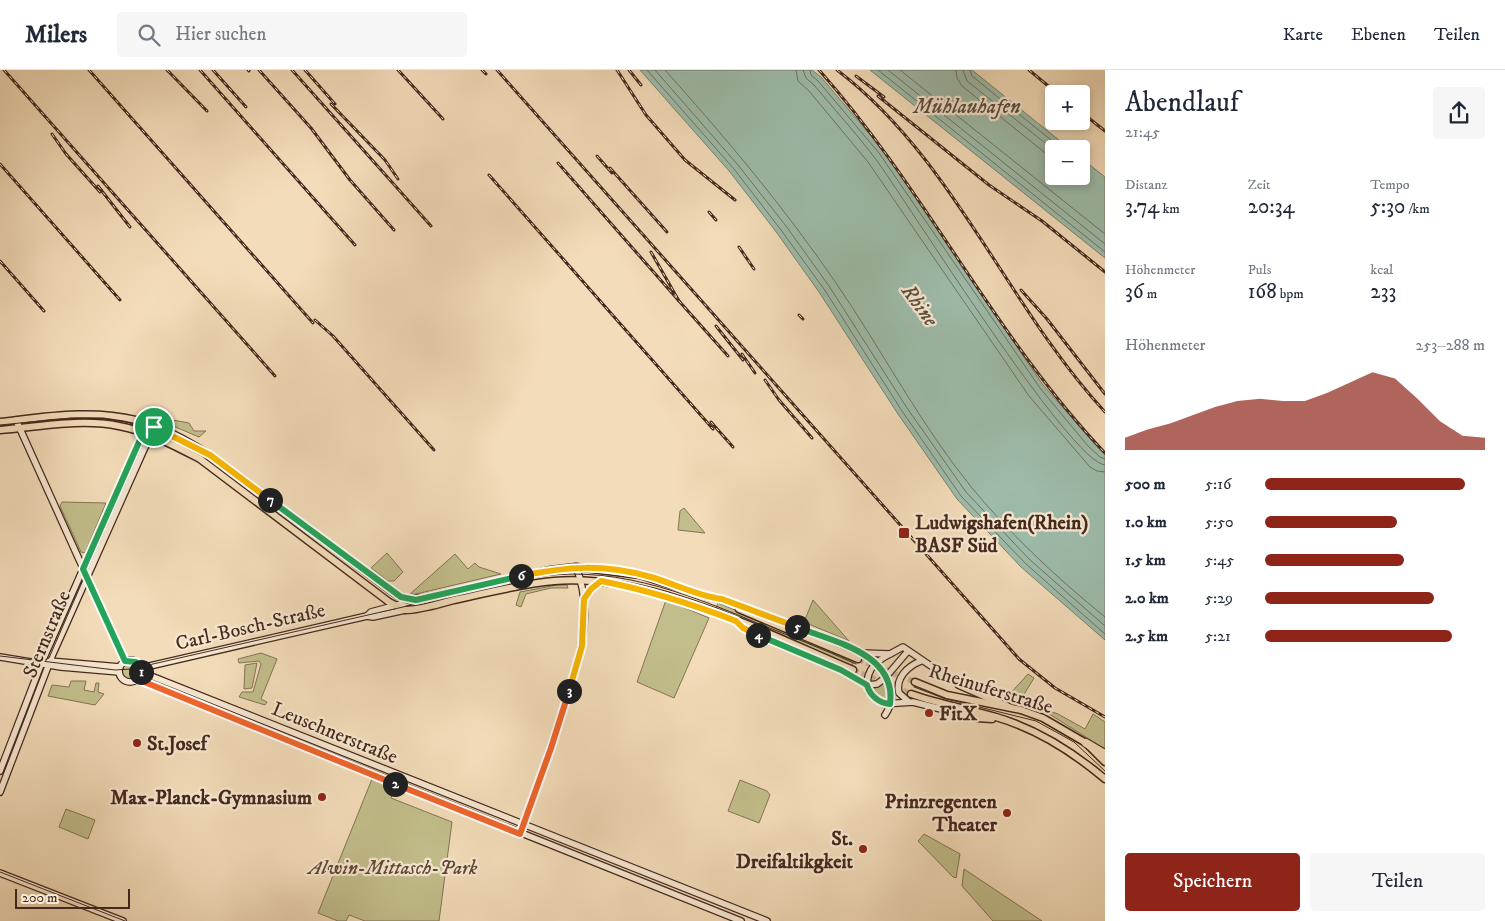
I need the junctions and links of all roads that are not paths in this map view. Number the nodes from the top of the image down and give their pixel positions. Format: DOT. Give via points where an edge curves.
graph roads {
  1 [pos="16,420"];
  2 [pos="0,422"];
  3 [pos="154,427"];
  4 [pos="21,428"];
  5 [pos="0,430"];
  6 [pos="143,433"];
  7 [pos="150,436"];
  8 [pos="89,556"];
  9 [pos="78,557"];
  10 [pos="576,567"];
  11 [pos="83,569"];
  12 [pos="640,575"];
  13 [pos="87,578"];
  14 [pos="582,580"];
  15 [pos="601,581"];
  16 [pos="630,587"];
  17 [pos="81,592"];
  18 [pos="94,592"];
  19 [pos="584,599"];
  20 [pos="416,600"];
  21 [pos="396,606"];
  22 [pos="405,610"];
  23 [pos="367,616"];
  24 [pos="736,621"];
  25 [pos="905,649"];
  26 [pos="890,654"];
  27 [pos="0,656"];
  28 [pos="860,656"];
  29 [pos="125,661"];
  30 [pos="921,661"];
  31 [pos="50,662"];
  32 [pos="42,663"];
  33 [pos="876,663"];
  34 [pos="119,669"];
  35 [pos="141,670"];
  36 [pos="853,670"];
  37 [pos="886,677"];
  38 [pos="137,679"];
  39 [pos="915,682"];
  40 [pos="959,685"];
  41 [pos="868,688"];
  42 [pos="911,694"];
  43 [pos="908,701"];
  44 [pos="880,702"];
  45 [pos="890,707"];
  46 [pos="1010,708"];
  47 [pos="977,718"];
  48 [pos="1003,719"];
  49 [pos="1086,743"];
  50 [pos="1105,754"];
  51 [pos="1105,762"];
  52 [pos="0,771"];
  53 [pos="1105,779"];
  54 [pos="0,792"];
  55 [pos="523,825"];
  56 [pos="520,834"];
  57 [pos="0,873"];
  58 [pos="123,921"];
  59 [pos="741,921"];
  60 [pos="767,921"];
  1 -- 2 [label="main road"];
  1 -- 3 [label="main road" via="90,414 134,420"];
  1 -- 4 [label="street"];
  3 -- 6 [label="street"];
  3 -- 20 [label="main road" via="213,457 394,593"];
  4 -- 5 [label="main road"];
  4 -- 6 [label="main road" via="106,424"];
  4 -- 9 [label="street"];
  6 -- 7 [label="main road"];
  6 -- 8 [label="street, Sternstraße"];
  7 -- 13 [label="street, Sternstraße"];
  7 -- 21 [label="main road" via="200,460"];
  8 -- 9 [label="street"];
  8 -- 11 [label="street, Sternstraße"];
  9 -- 11 [label="street"];
  10 -- 12 [label="main road, Carl-Bosch-Straße"];
  10 -- 14 [label="street"];
  10 -- 20 [label="main road, Carl-Bosch-Straße"];
  11 -- 13 [label="street"];
  11 -- 32 [label="street, Sternstraße"];
  12 -- 16 [label="main road" via="630,577"];
  12 -- 28 [label="main road, Carl-Bosch-Straße" via="709,597"];
  13 -- 17 [label="street, Sternstraße"];
  13 -- 18 [label="street"];
  14 -- 15 [label="main road, Carl-Bosch-Straße"];
  14 -- 19 [label="street"];
  14 -- 22 [label="main road, Carl-Bosch-Straße" via="516,586"];
  15 -- 16 [label="main road, Carl-Bosch-Straße"];
  15 -- 19 [label="main road"];
  16 -- 24 [label="main road, Carl-Bosch-Straße" via="682,601"];
  17 -- 18 [label="street"];
  17 -- 31 [label="street, Sternstraße"];
  18 -- 29 [label="street"];
  19 -- 55 [label="street" via="584,625 578,661"];
  20 -- 21 [label="street, Carl-Bosch-Straße"];
  21 -- 22 [label="main road"];
  21 -- 23 [label="street, Carl-Bosch-Straße"];
  22 -- 23 [label="street, Carl-Bosch-Straße"];
  23 -- 35 [label="street, Carl-Bosch-Straße"];
  24 -- 36 [label="main road"];
  24 -- 41 [label="street" via="743,628 841,670"];
  25 -- 26 [label="street"];
  25 -- 30 [label="street, Rheinuferstraße"];
  25 -- 37 [label="street"];
  26 -- 28 [label="street"];
  26 -- 33 [label="street"];
  27 -- 32 [label="street"];
  28 -- 33 [label="street"];
  29 -- 34 [label="street"];
  29 -- 35 [label="street" via="134,661"];
  30 -- 40 [label="street, Rheinuferstraße"];
  30 -- 43 [label="street" via="900,679 899,693"];
  31 -- 32 [label="street"];
  31 -- 34 [label="street"];
  31 -- 54 [label="street, Sternstraße"];
  32 -- 52 [label="street, Sternstraße"];
  33 -- 37 [label="street"];
  33 -- 41 [label="street" via="869,671"];
  34 -- 38 [label="street" via="126,681"];
  35 -- 38 [label="street"];
  35 -- 55 [label="street, Leuschnerstraße"];
  37 -- 41 [label="street"];
  37 -- 45 [label="street" via="891,688"];
  38 -- 56 [label="street, Leuschnerstraße"];
  39 -- 46 [label="main road, Rheinuferstraße" via="947,695"];
  40 -- 46 [label="main road"];
  41 -- 44 [label="street"];
  42 -- 48 [label="main road, Rheinuferstraße"];
  43 -- 45 [label="street"];
  43 -- 47 [label="street"];
  44 -- 45 [label="street"];
  44 -- 45 [label="street" via="883,714"];
  46 -- 49 [label="main road, Rheinuferstraße" via="1043,718"];
  47 -- 48 [label="main road"];
  48 -- 53 [label="main road, Rheinuferstraße" via="1049,739"];
  49 -- 50 [label="highway"];
  49 -- 51 [label="main road, Rheinuferstraße"];
  55 -- 56 [label="street"];
  55 -- 60 [label="street, Leuschnerstraße"];
  56 -- 59 [label="street, Leuschnerstraße"];
  57 -- 58 [label="street"];
}
